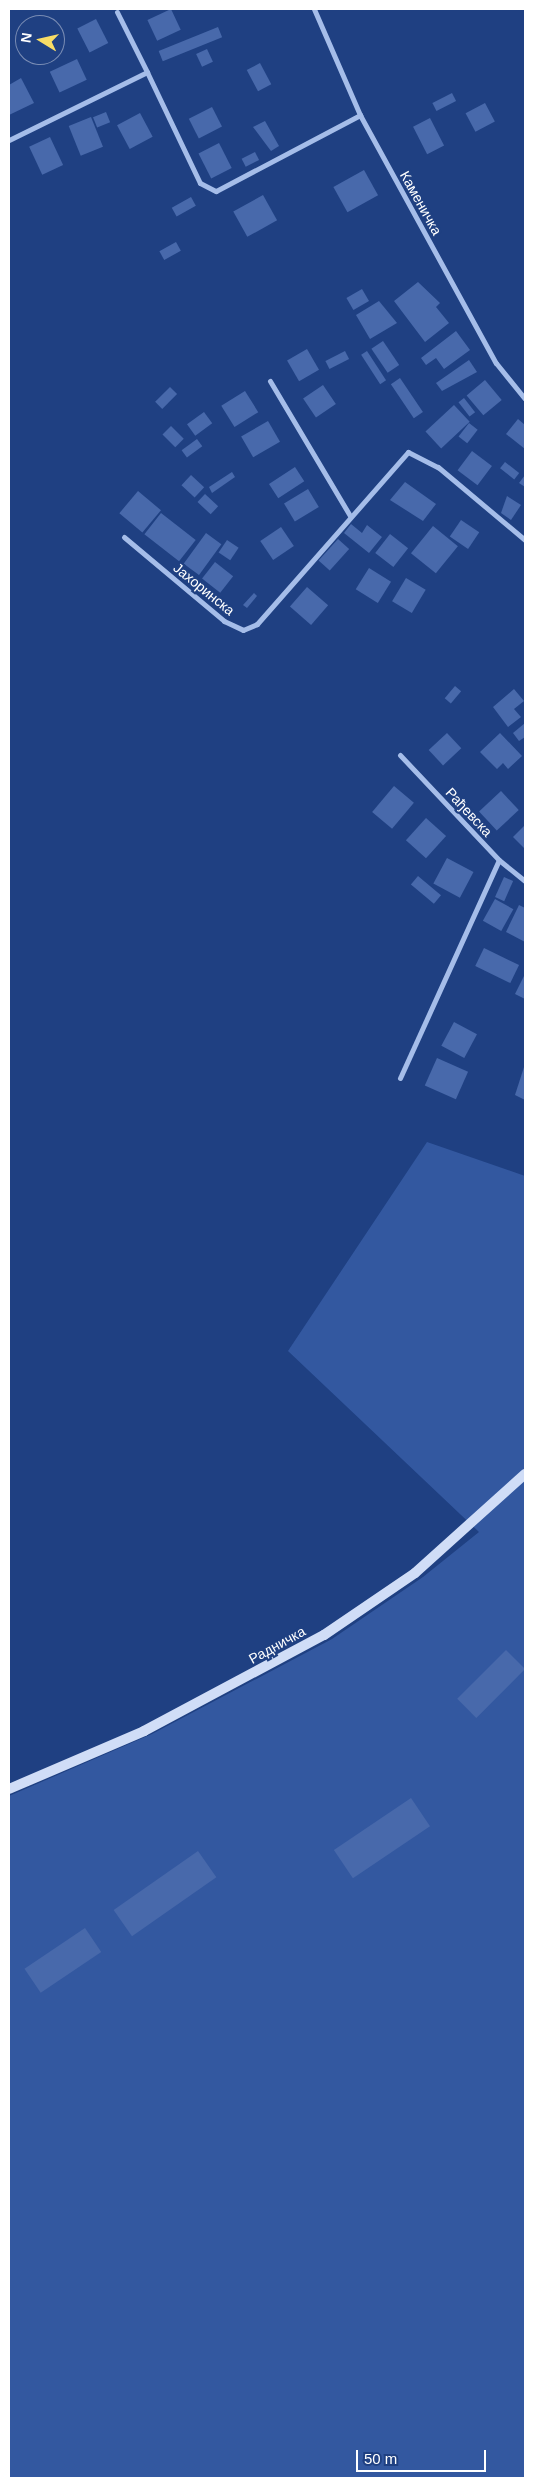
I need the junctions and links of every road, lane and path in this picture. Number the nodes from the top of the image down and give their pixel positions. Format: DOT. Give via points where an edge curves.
graph roads {
  1 [pos="314,9"];
  2 [pos="117,12"];
  3 [pos="147,72"];
  4 [pos="360,114"];
  5 [pos="9,140"];
  6 [pos="270,381"];
  7 [pos="525,399"];
  8 [pos="350,516"];
  9 [pos="124,536"];
  10 [pos="525,540"];
  11 [pos="400,755"];
  12 [pos="499,860"];
  13 [pos="525,881"];
  14 [pos="400,1078"];
  15 [pos="525,1474"];
  16 [pos="9,1789"];
  1 -- 4 [label="street, Каменичка"];
  2 -- 3 [label="street"];
  3 -- 4 [label="street" via="200,183 211,190"];
  3 -- 5 [label="street"];
  4 -- 7 [label="street, Каменичка" via="496,363"];
  6 -- 8 [label="street"];
  8 -- 9 [label="street, Јахоринска" via="256,624 243,630 224,621"];
  8 -- 10 [label="street, Јахоринска" via="408,452 438,467"];
  11 -- 12 [label="street, Рађевска"];
  12 -- 13 [label="street, Рађевска"];
  12 -- 14 [label="street"];
  15 -- 16 [label="street, Радничка" via="415,1573 324,1635 137,1734"];
}
